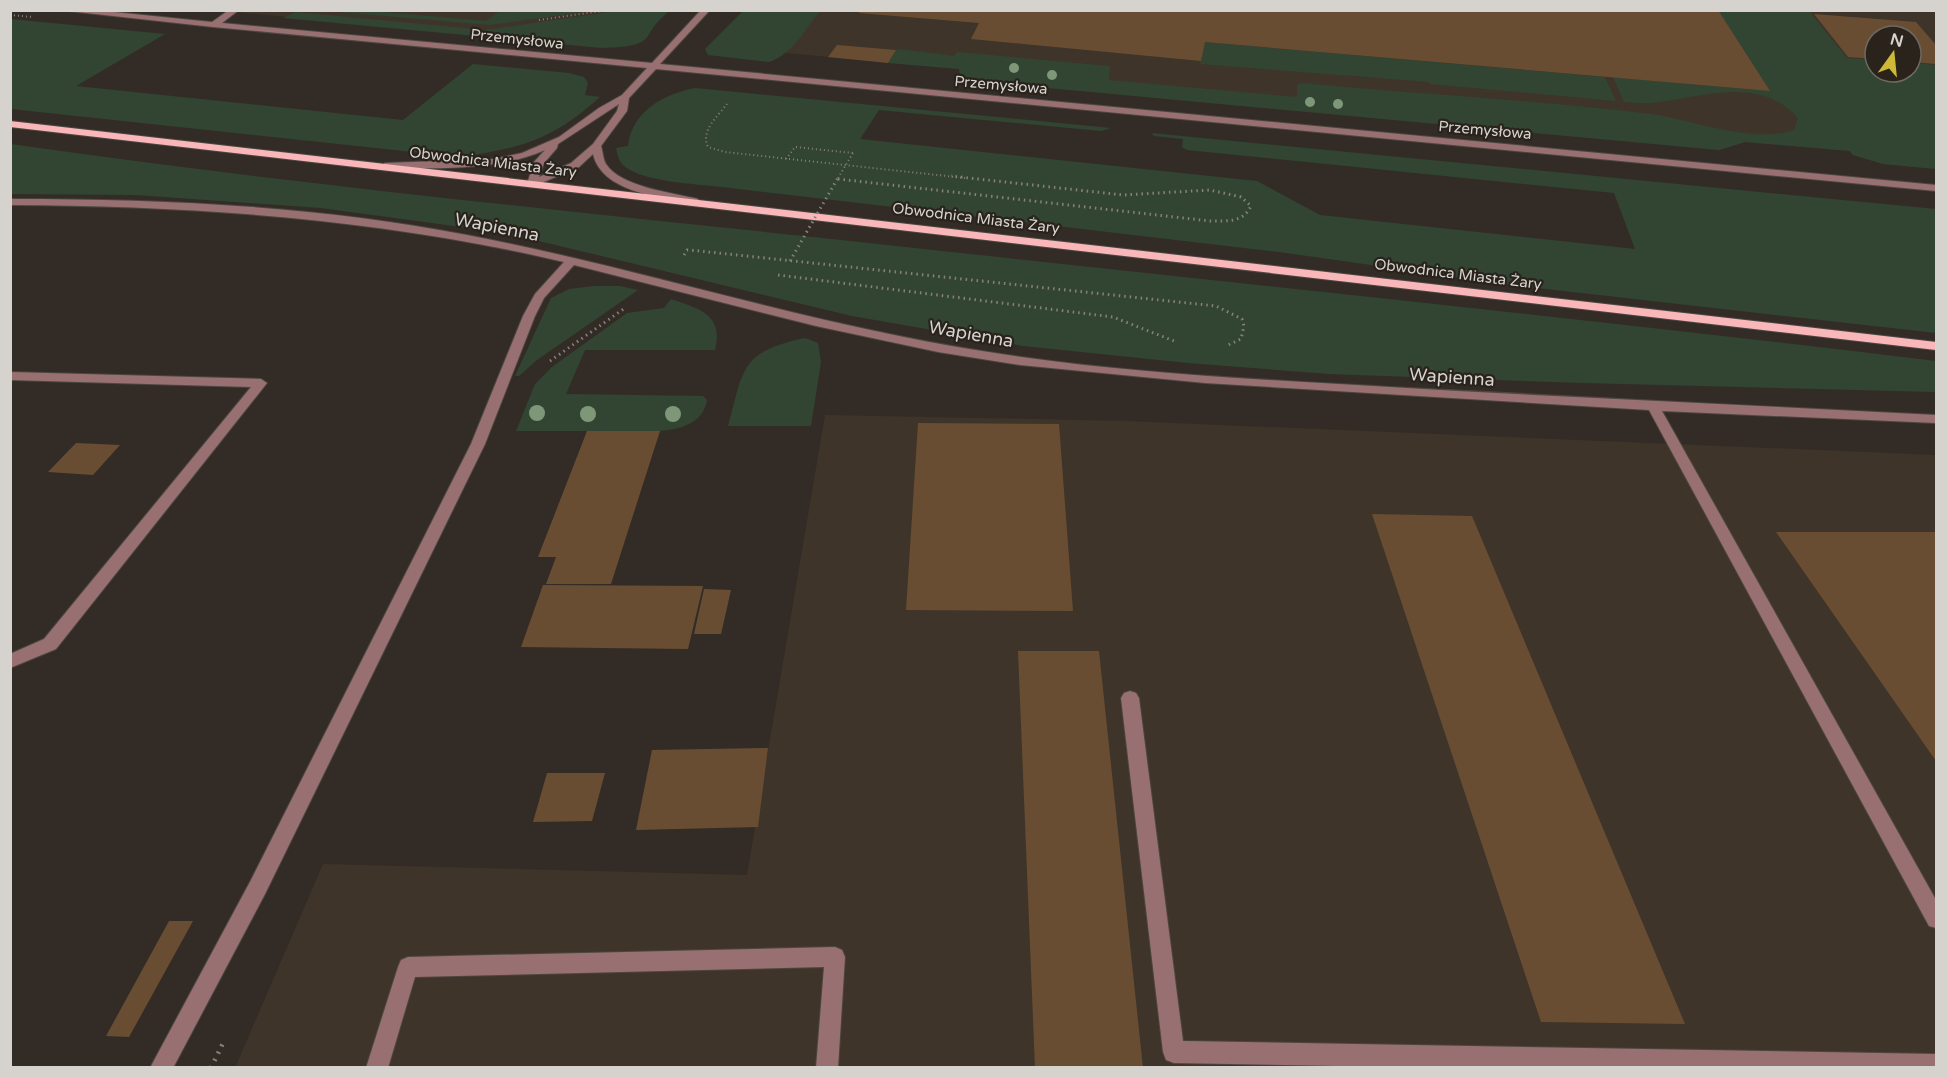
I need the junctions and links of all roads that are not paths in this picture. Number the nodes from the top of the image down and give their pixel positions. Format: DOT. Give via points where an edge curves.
graph roads {
  1 [pos="63,10"];
  2 [pos="235,10"];
  3 [pos="706,10"];
  4 [pos="213,25"];
  5 [pos="651,67"];
  6 [pos="625,97"];
  7 [pos="10,124"];
  8 [pos="562,139"];
  9 [pos="596,146"];
  10 [pos="386,166"];
  11 [pos="532,184"];
  12 [pos="1936,188"];
  13 [pos="694,201"];
  14 [pos="10,202"];
  15 [pos="571,261"];
  16 [pos="1936,346"];
  17 [pos="10,376"];
  18 [pos="1654,408"];
  19 [pos="1936,419"];
  20 [pos="10,661"];
  21 [pos="1130,698"];
  22 [pos="1936,919"];
  23 [pos="1936,1065"];
  24 [pos="161,1068"];
  25 [pos="376,1068"];
  26 [pos="827,1068"];
  1 -- 4 [label="street, Przemysłowa"];
  2 -- 4 [label="street"];
  3 -- 5 [label="street"];
  4 -- 5 [label="street, Przemysłowa"];
  5 -- 6 [label="street"];
  5 -- 12 [label="street, Przemysłowa"];
  6 -- 8 [label="street"];
  6 -- 9 [label="street" via="622,111"];
  7 -- 10 [label="main road, Obwodnica Miasta Żary"];
  8 -- 10 [label="street" via="525,155 494,162"];
  8 -- 11 [label="street" via="538,162"];
  9 -- 11 [label="street" via="575,165"];
  9 -- 13 [label="street" via="601,164 616,177"];
  10 -- 11 [label="main road, Obwodnica Miasta Żary"];
  11 -- 13 [label="main road, Obwodnica Miasta Żary"];
  13 -- 16 [label="main road, Obwodnica Miasta Żary"];
  14 -- 15 [label="street, Wapienna" via="195,207 316,217 477,241"];
  15 -- 18 [label="street, Wapienna" via="873,335 1020,361 1212,381"];
  15 -- 24 [label="street" via="539,297 529,316 478,444 258,887"];
  17 -- 20 [label="street" via="261,383 50,644"];
  18 -- 19 [label="street, Wapienna"];
  18 -- 22 [label="street"];
  21 -- 23 [label="street" via="1174,1052"];
  25 -- 26 [label="street" via="408,967 835,957"];
}
